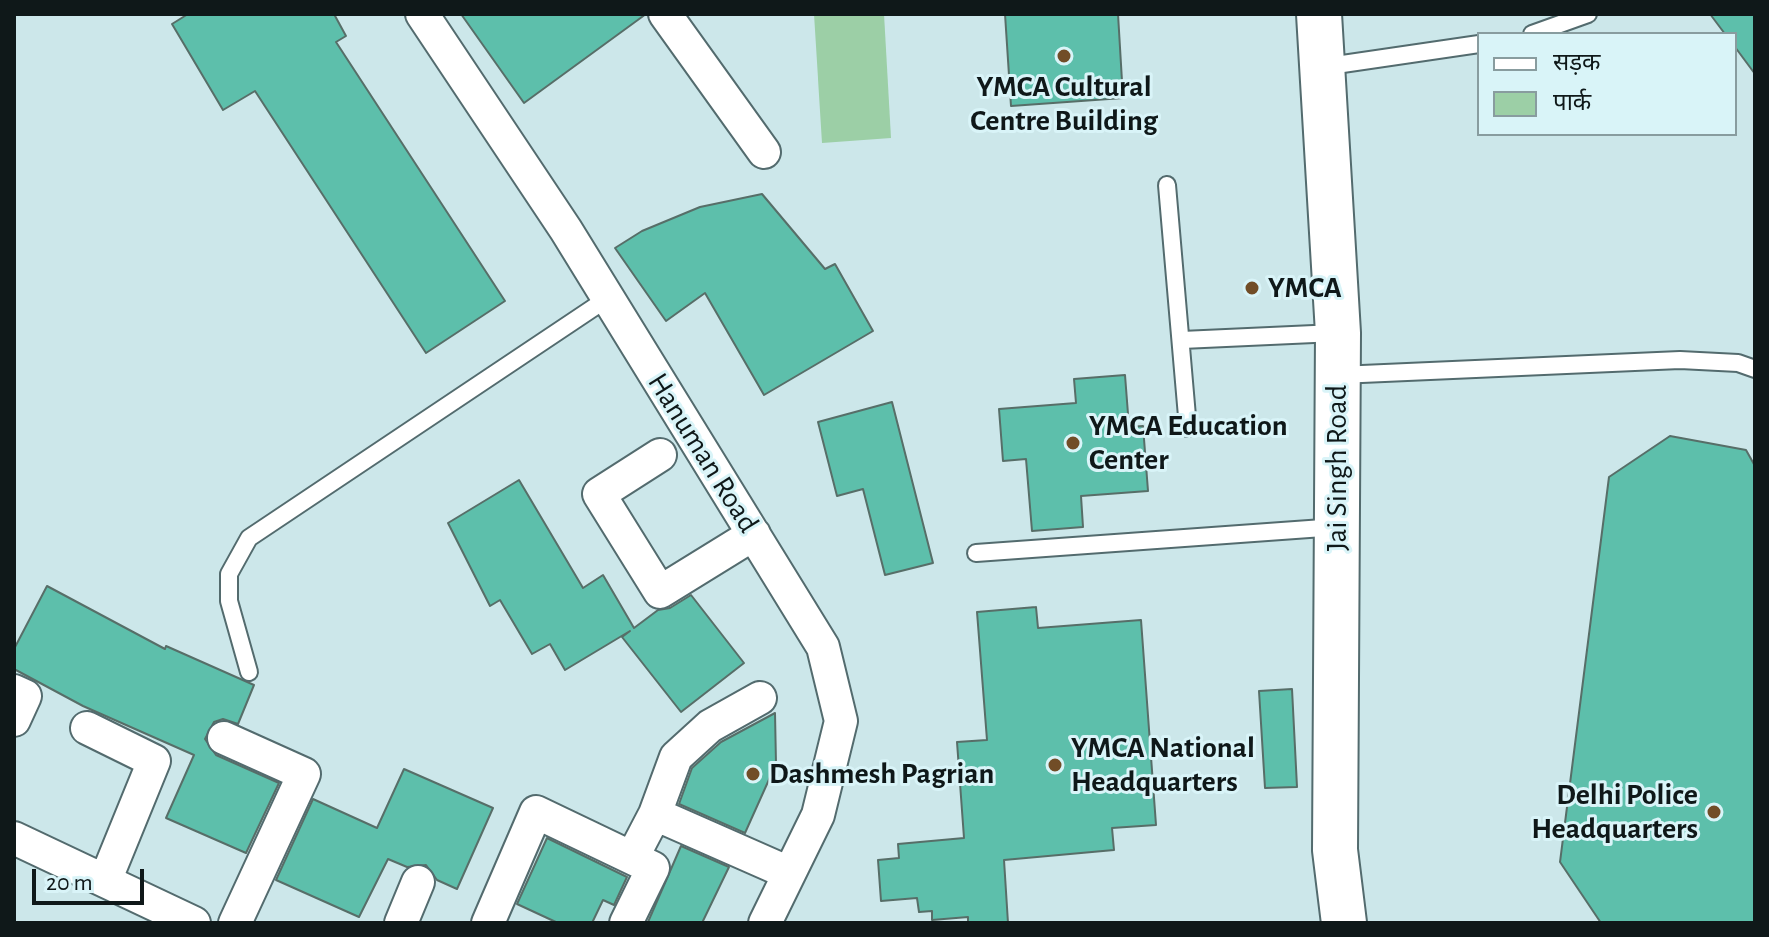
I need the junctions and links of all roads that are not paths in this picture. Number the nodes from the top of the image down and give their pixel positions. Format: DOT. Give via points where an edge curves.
graph roads {
  1 [pos="422,14"];
  2 [pos="665,14"];
  3 [pos="1319,14"];
  4 [pos="1588,14"];
  5 [pos="1538,32"];
  6 [pos="1477,44"];
  7 [pos="1322,67"];
  8 [pos="764,152"];
  9 [pos="1167,185"];
  10 [pos="608,298"];
  11 [pos="1182,340"];
  12 [pos="1338,354"];
  13 [pos="1755,369"];
  14 [pos="1188,428"];
  15 [pos="660,455"];
  16 [pos="1339,527"];
  17 [pos="754,534"];
  18 [pos="976,553"];
  19 [pos="249,672"];
  20 [pos="14,691"];
  21 [pos="760,698"];
  22 [pos="14,720"];
  23 [pos="87,728"];
  24 [pos="224,738"];
  25 [pos="655,814"];
  26 [pos="14,838"];
  27 [pos="632,858"];
  28 [pos="789,873"];
  29 [pos="105,881"];
  30 [pos="418,882"];
  31 [pos="194,923"];
  32 [pos="235,923"];
  33 [pos="401,923"];
  34 [pos="488,923"];
  35 [pos="626,923"];
  36 [pos="765,923"];
  37 [pos="1344,923"];
  1 -- 10 [label="street, Hanuman Road"];
  2 -- 8 [label="street"];
  3 -- 7 [label="street, Jai Singh Road"];
  4 -- 5 [label="lane"];
  6 -- 7 [label="lane"];
  7 -- 12 [label="street, Jai Singh Road"];
  9 -- 11 [label="lane"];
  10 -- 17 [label="street, Hanuman Road"];
  10 -- 19 [label="lane" via="249,538 229,574 229,601"];
  11 -- 12 [label="lane"];
  11 -- 14 [label="lane"];
  12 -- 13 [label="lane" via="1680,360"];
  12 -- 16 [label="street, Jai Singh Road"];
  15 -- 17 [label="street" via="599,494 660,592"];
  16 -- 18 [label="lane"];
  16 -- 37 [label="street, Jai Singh Road" via="1335,850"];
  17 -- 28 [label="street, Hanuman Road" via="823,647 841,721 818,815"];
  20 -- 22 [label="street" via="25,696"];
  21 -- 25 [label="street" via="710,726 676,757"];
  23 -- 29 [label="street" via="154,761"];
  24 -- 32 [label="street" via="304,774"];
  25 -- 27 [label="street"];
  25 -- 28 [label="street"];
  26 -- 29 [label="street"];
  27 -- 34 [label="street" via="536,812"];
  27 -- 35 [label="street" via="653,868"];
  28 -- 36 [label="street, Hanuman Road"];
  29 -- 31 [label="street"];
  30 -- 33 [label="street"];
}
